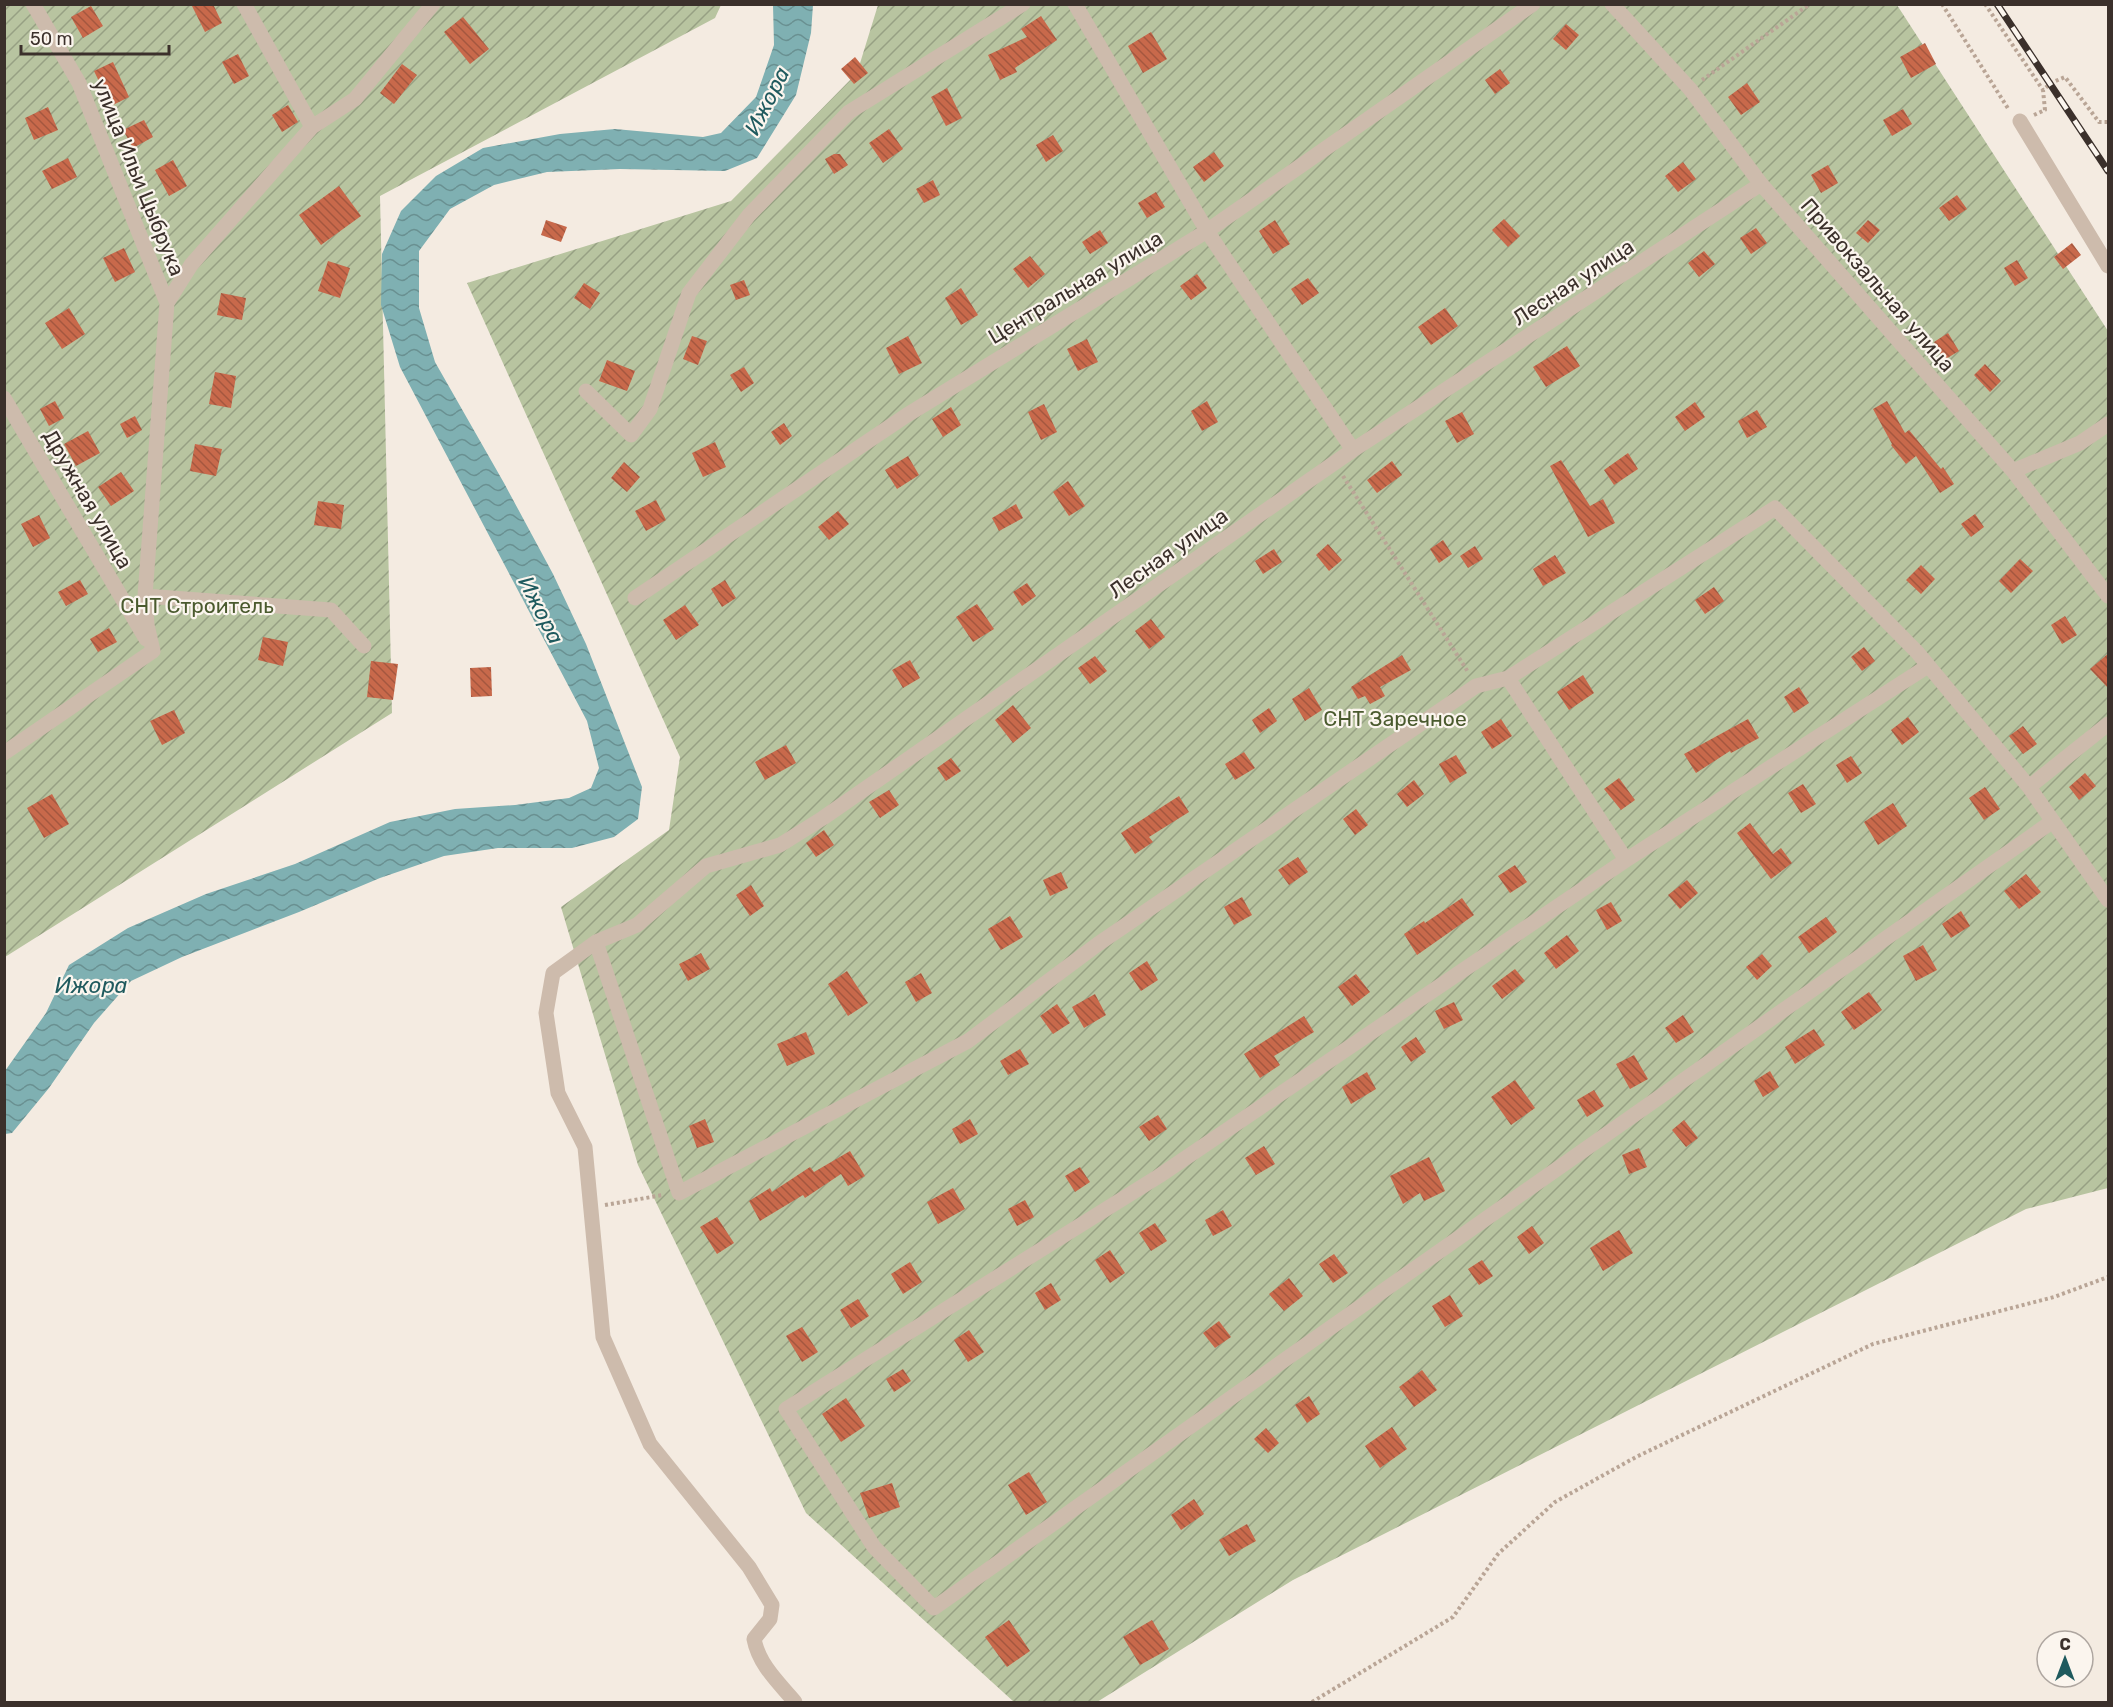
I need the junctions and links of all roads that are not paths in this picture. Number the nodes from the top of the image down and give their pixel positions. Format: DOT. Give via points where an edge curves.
graph roads {
  1 [pos="33,4"];
  2 [pos="244,4"];
  3 [pos="433,4"];
  4 [pos="1023,4"];
  5 [pos="1075,4"];
  6 [pos="1533,4"];
  7 [pos="1612,4"];
  8 [pos="2020,121"];
  9 [pos="312,127"];
  10 [pos="1761,184"];
  11 [pos="1207,231"];
  12 [pos="2109,266"];
  13 [pos="167,303"];
  14 [pos="586,391"];
  15 [pos="4,398"];
  16 [pos="2109,424"];
  17 [pos="1353,450"];
  18 [pos="2013,471"];
  19 [pos="145,596"];
  20 [pos="2109,596"];
  21 [pos="635,598"];
  22 [pos="364,646"];
  23 [pos="153,651"];
  24 [pos="1928,666"];
  25 [pos="1508,678"];
  26 [pos="2109,724"];
  27 [pos="4,753"];
  28 [pos="2029,787"];
  29 [pos="2053,821"];
  30 [pos="1626,860"];
  31 [pos="2109,900"];
  32 [pos="596,942"];
  33 [pos="795,1702"];
  1 -- 13 [label="street, улица Ильи Цыбрука" via="79,83"];
  2 -- 9 [label="street"];
  3 -- 9 [label="street" via="355,99"];
  4 -- 14 [label="street" via="849,112 749,215 689,294 651,409 632,435"];
  5 -- 11 [label="street"];
  6 -- 11 [label="street, Центральная улица"];
  7 -- 10 [label="street, Привокзальная улица" via="1690,89"];
  8 -- 12 [label="street"];
  9 -- 13 [label="street" via="190,265"];
  10 -- 17 [label="street, Лесная улица"];
  10 -- 18 [label="street, Привокзальная улица"];
  11 -- 17 [label="street"];
  11 -- 21 [label="street, Центральная улица" via="907,415"];
  13 -- 19 [label="street"];
  15 -- 23 [label="street, Дружная улица"];
  16 -- 18 [label="street" via="2080,443"];
  17 -- 32 [label="street, Лесная улица" via="823,818 780,845 706,866 637,925"];
  18 -- 20 [label="street, Привокзальная улица"];
  19 -- 22 [label="street" via="331,610"];
  19 -- 23 [label="street"];
  23 -- 27 [label="street"];
  24 -- 25 [label="street" via="1775,508"];
  24 -- 28 [label="street"];
  24 -- 30 [label="street"];
  25 -- 30 [label="street"];
  25 -- 32 [label="street" via="1476,686 1098,944 968,1041 678,1193"];
  26 -- 28 [label="street"];
  28 -- 29 [label="street"];
  29 -- 30 [label="street" via="934,1608 874,1548 786,1409 1159,1176"];
  29 -- 31 [label="street"];
  32 -- 33 [label="street, Лесная улица" via="553,973 546,1012 558,1093 585,1147 603,1337 650,1444 748,1567 772,1605 770,1619 754,1639 757,1652"];
}
